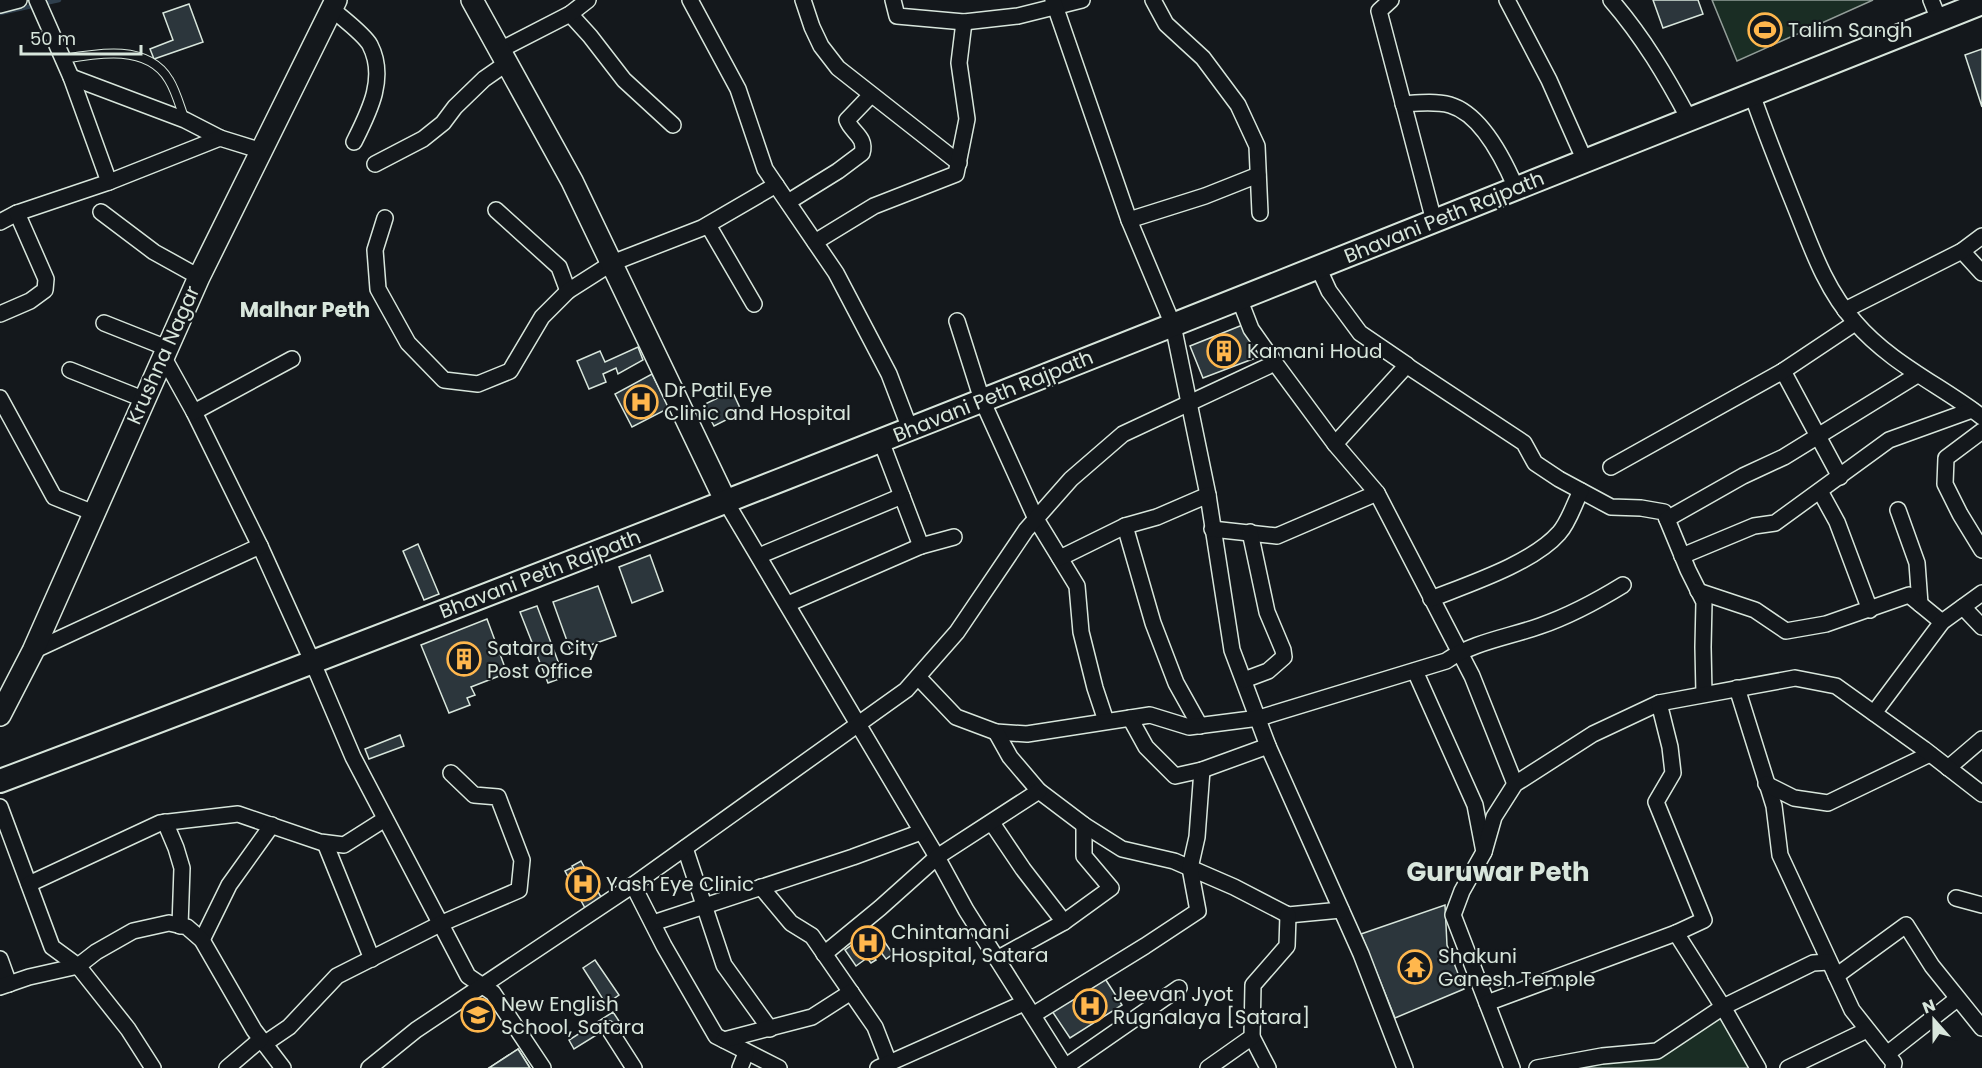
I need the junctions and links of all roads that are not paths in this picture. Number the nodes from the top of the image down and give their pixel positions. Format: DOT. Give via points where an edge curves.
graph roads {
  1 [pos="19,0"];
  2 [pos="472,0"];
  3 [pos="588,0"];
  4 [pos="690,0"];
  5 [pos="803,0"];
  6 [pos="893,0"];
  7 [pos="1082,0"];
  8 [pos="1153,0"];
  9 [pos="1391,0"];
  10 [pos="1507,0"];
  11 [pos="1611,0"];
  12 [pos="1982,3"];
  13 [pos="1054,4"];
  14 [pos="0,5"];
  15 [pos="40,5"];
  16 [pos="334,5"];
  17 [pos="1373,5"];
  18 [pos="1935,10"];
  19 [pos="570,14"];
  20 [pos="964,22"];
  21 [pos="504,57"];
  22 [pos="64,59"];
  23 [pos="71,77"];
  24 [pos="1752,94"];
  25 [pos="871,95"];
  26 [pos="1403,104"];
  27 [pos="1689,119"];
  28 [pos="185,120"];
  29 [pos="673,125"];
  30 [pos="220,138"];
  31 [pos="354,142"];
  32 [pos="262,151"];
  33 [pos="1585,161"];
  34 [pos="958,163"];
  35 [pos="375,164"];
  36 [pos="1258,175"];
  37 [pos="109,182"];
  38 [pos="776,185"];
  39 [pos="1516,188"];
  40 [pos="788,202"];
  41 [pos="496,210"];
  42 [pos="101,212"];
  43 [pos="17,213"];
  44 [pos="1260,213"];
  45 [pos="385,218"];
  46 [pos="1129,220"];
  47 [pos="1434,221"];
  48 [pos="0,222"];
  49 [pos="708,225"];
  50 [pos="1982,236"];
  51 [pos="815,242"];
  52 [pos="1962,251"];
  53 [pos="612,263"];
  54 [pos="1318,267"];
  55 [pos="1982,273"];
  56 [pos="198,277"];
  57 [pos="568,291"];
  58 [pos="1239,298"];
  59 [pos="754,304"];
  60 [pos="1845,310"];
  61 [pos="0,314"];
  62 [pos="957,321"];
  63 [pos="104,323"];
  64 [pos="1856,323"];
  65 [pos="1173,325"];
  66 [pos="166,353"];
  67 [pos="292,359"];
  68 [pos="1275,363"];
  69 [pos="1407,365"];
  70 [pos="70,370"];
  71 [pos="1784,371"];
  72 [pos="1917,375"];
  73 [pos="0,398"];
  74 [pos="143,399"];
  75 [pos="982,400"];
  76 [pos="1190,404"];
  77 [pos="194,412"];
  78 [pos="1977,413"];
  79 [pos="910,429"];
  80 [pos="1982,431"];
  81 [pos="1818,435"];
  82 [pos="881,441"];
  83 [pos="1335,444"];
  84 [pos="1611,467"];
  85 [pos="1840,477"];
  86 [pos="1581,491"];
  87 [pos="1820,491"];
  88 [pos="1377,494"];
  89 [pos="1208,495"];
  90 [pos="902,496"];
  91 [pos="726,502"];
  92 [pos="1898,510"];
  93 [pos="94,513"];
  94 [pos="1036,519"];
  95 [pos="1667,519"];
  96 [pos="1125,526"];
  97 [pos="1212,529"];
  98 [pos="1250,532"];
  99 [pos="954,537"];
  100 [pos="260,546"];
  101 [pos="921,546"];
  102 [pos="1982,550"];
  103 [pos="759,556"];
  104 [pos="1682,556"];
  105 [pos="1059,558"];
  106 [pos="1623,585"];
  107 [pos="1698,591"];
  108 [pos="1982,593"];
  109 [pos="1431,599"];
  110 [pos="788,604"];
  111 [pos="1920,604"];
  112 [pos="1963,607"];
  113 [pos="1870,610"];
  114 [pos="1942,622"];
  115 [pos="1982,627"];
  116 [pos="33,651"];
  117 [pos="1459,652"];
  118 [pos="313,663"];
  119 [pos="1415,671"];
  120 [pos="918,677"];
  121 [pos="1244,680"];
  122 [pos="1737,688"];
  123 [pos="1704,694"];
  124 [pos="1659,703"];
  125 [pos="1874,713"];
  126 [pos="0,715"];
  127 [pos="1130,718"];
  128 [pos="1259,718"];
  129 [pos="1106,721"];
  130 [pos="858,724"];
  131 [pos="1200,726"];
  132 [pos="996,732"];
  133 [pos="1982,739"];
  134 [pos="1268,746"];
  135 [pos="1930,754"];
  136 [pos="1948,768"];
  137 [pos="1202,770"];
  138 [pos="451,773"];
  139 [pos="0,781"];
  140 [pos="1515,784"];
  141 [pos="1766,784"];
  142 [pos="1039,791"];
  143 [pos="1982,794"];
  144 [pos="0,807"];
  145 [pos="385,819"];
  146 [pos="165,822"];
  147 [pos="992,823"];
  148 [pos="272,825"];
  149 [pos="1084,825"];
  150 [pos="921,832"];
  151 [pos="325,843"];
  152 [pos="685,848"];
  153 [pos="1484,852"];
  154 [pos="937,857"];
  155 [pos="1190,868"];
  156 [pos="28,884"];
  157 [pos="633,885"];
  158 [pos="761,887"];
  159 [pos="1956,898"];
  160 [pos="1982,905"];
  161 [pos="705,906"];
  162 [pos="1341,910"];
  163 [pos="1287,915"];
  164 [pos="1064,922"];
  165 [pos="653,923"];
  166 [pos="440,924"];
  167 [pos="180,926"];
  168 [pos="1676,933"];
  169 [pos="202,940"];
  170 [pos="824,954"];
  171 [pos="0,959"];
  172 [pos="372,959"];
  173 [pos="998,959"];
  174 [pos="1829,962"];
  175 [pos="78,966"];
  176 [pos="1836,976"];
  177 [pos="4,986"];
  178 [pos="482,986"];
  179 [pos="1179,988"];
  180 [pos="851,992"];
  181 [pos="1957,999"];
  182 [pos="1487,1003"];
  183 [pos="1723,1007"];
  184 [pos="1028,1009"];
  185 [pos="1982,1028"];
  186 [pos="609,1029"];
  187 [pos="770,1029"];
  188 [pos="1868,1030"];
  189 [pos="1252,1037"];
  190 [pos="724,1040"];
  191 [pos="263,1041"];
  192 [pos="746,1053"];
  193 [pos="1890,1061"];
  194 [pos="883,1065"];
  195 [pos="1065,1067"];
  196 [pos="153,1068"];
  197 [pos="227,1068"];
  198 [pos="283,1068"];
  199 [pos="369,1068"];
  200 [pos="543,1068"];
  201 [pos="634,1068"];
  202 [pos="740,1068"];
  203 [pos="779,1068"];
  204 [pos="1208,1068"];
  205 [pos="1268,1068"];
  206 [pos="1405,1068"];
  207 [pos="1512,1068"];
  208 [pos="1538,1068"];
  209 [pos="1758,1068"];
  210 [pos="1788,1068"];
  1 -- 14 [label="street"];
  2 -- 21 [label="main road"];
  3 -- 19 [label="street"];
  4 -- 38 [label="street" via="738,90 765,169"];
  5 -- 25 [label="street" via="821,46 838,68"];
  6 -- 20 [label="street" via="897,16"];
  7 -- 13 [label="street"];
  8 -- 36 [label="street" via="1166,24 1203,58 1238,105 1257,146"];
  9 -- 17 [label="street"];
  10 -- 33 [label="street"];
  11 -- 27 [label="street" via="1635,28"];
  12 -- 18 [label="main road, Bhavani Peth Rajpath"];
  13 -- 20 [label="street" via="1018,16"];
  13 -- 46 [label="street"];
  15 -- 22 [label="street"];
  16 -- 31 [label="street" via="369,43 377,69 374,102"];
  16 -- 32 [label="main road, Krushna Nagar"];
  17 -- 26 [label="street"];
  18 -- 24 [label="main road, Bhavani Peth Rajpath"];
  19 -- 21 [label="street"];
  19 -- 29 [label="street" via="624,80"];
  20 -- 34 [label="street" via="959,63 967,119"];
  21 -- 35 [label="street" via="443,123 423,139"];
  21 -- 53 [label="main road"];
  22 -- 23 [label="street"];
  22 -- 28 [label="lane" via="95,54 145,59 169,80"];
  23 -- 28 [label="street"];
  23 -- 37 [label="street"];
  24 -- 27 [label="main road, Bhavani Peth Rajpath"];
  24 -- 60 [label="street" via="1816,262"];
  25 -- 34 [label="street"];
  25 -- 40 [label="street" via="847,120 864,145 862,153"];
  26 -- 39 [label="street" via="1432,102 1468,115 1504,160"];
  26 -- 47 [label="street"];
  27 -- 33 [label="main road, Bhavani Peth Rajpath"];
  28 -- 30 [label="street"];
  30 -- 32 [label="street"];
  30 -- 37 [label="street"];
  32 -- 56 [label="main road, Krushna Nagar"];
  33 -- 39 [label="main road, Bhavani Peth Rajpath"];
  34 -- 51 [label="street" via="956,174 874,206"];
  36 -- 44 [label="street"];
  36 -- 46 [label="street"];
  37 -- 43 [label="street"];
  38 -- 40 [label="street"];
  38 -- 49 [label="street"];
  39 -- 47 [label="main road, Bhavani Peth Rajpath"];
  40 -- 51 [label="street"];
  41 -- 57 [label="street" via="559,267"];
  42 -- 56 [label="street" via="154,252"];
  43 -- 48 [label="street"];
  43 -- 61 [label="street" via="46,279 45,290"];
  45 -- 57 [label="street" via="375,250 378,289 408,343 444,380 478,384 510,371 542,317"];
  46 -- 65 [label="street"];
  47 -- 54 [label="main road, Bhavani Peth Rajpath"];
  49 -- 53 [label="street"];
  49 -- 59 [label="street"];
  50 -- 52 [label="street"];
  51 -- 79 [label="street" via="836,273 889,374"];
  52 -- 55 [label="street"];
  52 -- 60 [label="street"];
  53 -- 57 [label="street"];
  53 -- 91 [label="main road"];
  54 -- 58 [label="main road, Bhavani Peth Rajpath"];
  54 -- 69 [label="street" via="1329,291 1360,333"];
  56 -- 66 [label="main road, Krushna Nagar"];
  58 -- 65 [label="main road, Bhavani Peth Rajpath"];
  58 -- 68 [label="street" via="1251,329"];
  60 -- 64 [label="street"];
  62 -- 75 [label="street"];
  63 -- 66 [label="street"];
  64 -- 71 [label="street"];
  64 -- 72 [label="street"];
  65 -- 75 [label="main road, Bhavani Peth Rajpath"];
  65 -- 76 [label="street"];
  66 -- 74 [label="main road, Krushna Nagar"];
  66 -- 77 [label="street"];
  67 -- 77 [label="street"];
  68 -- 76 [label="street"];
  68 -- 83 [label="street"];
  69 -- 83 [label="street"];
  69 -- 86 [label="street" via="1524,443 1535,463"];
  70 -- 74 [label="street"];
  71 -- 81 [label="street"];
  71 -- 84 [label="street"];
  72 -- 78 [label="street"];
  72 -- 81 [label="street"];
  73 -- 93 [label="street" via="54,497"];
  74 -- 93 [label="main road, Krushna Nagar"];
  75 -- 79 [label="main road, Bhavani Peth Rajpath"];
  75 -- 94 [label="street"];
  76 -- 89 [label="street"];
  76 -- 94 [label="street" via="1123,434 1071,479"];
  77 -- 100 [label="street"];
  78 -- 85 [label="street" via="1889,440"];
  79 -- 82 [label="main road, Bhavani Peth Rajpath"];
  80 -- 102 [label="street" via="1946,458 1946,484"];
  81 -- 85 [label="street"];
  81 -- 95 [label="street"];
  82 -- 90 [label="street"];
  82 -- 91 [label="main road, Bhavani Peth Rajpath"];
  83 -- 88 [label="street"];
  85 -- 87 [label="street"];
  86 -- 95 [label="street" via="1611,507 1641,507 1664,512"];
  86 -- 109 [label="street" via="1561,531 1547,545"];
  87 -- 104 [label="street" via="1775,523 1754,526"];
  87 -- 113 [label="street" via="1837,522"];
  88 -- 98 [label="street" via="1277,536"];
  88 -- 109 [label="street"];
  89 -- 96 [label="street"];
  89 -- 97 [label="street"];
  90 -- 101 [label="street"];
  90 -- 103 [label="street"];
  91 -- 103 [label="street"];
  91 -- 118 [label="main road, Bhavani Peth Rajpath"];
  92 -- 111 [label="street" via="1917,563"];
  93 -- 116 [label="main road, Krushna Nagar"];
  94 -- 105 [label="street"];
  94 -- 120 [label="street" via="957,632"];
  95 -- 104 [label="street"];
  96 -- 105 [label="street"];
  96 -- 131 [label="street" via="1157,633 1176,683"];
  97 -- 98 [label="street"];
  97 -- 121 [label="street" via="1233,650"];
  98 -- 121 [label="street" via="1267,612 1284,657 1268,671"];
  99 -- 101 [label="street"];
  100 -- 116 [label="street"];
  100 -- 118 [label="street"];
  101 -- 110 [label="street"];
  103 -- 110 [label="street"];
  104 -- 107 [label="street"];
  105 -- 129 [label="street" via="1077,586 1081,632"];
  106 -- 117 [label="street" via="1543,626"];
  107 -- 113 [label="street" via="1755,610 1786,631"];
  107 -- 123 [label="street" via="1704,602"];
  108 -- 112 [label="street"];
  109 -- 117 [label="street"];
  110 -- 130 [label="street"];
  111 -- 113 [label="street" via="1909,595"];
  111 -- 114 [label="street"];
  112 -- 114 [label="street"];
  112 -- 115 [label="street"];
  114 -- 125 [label="street"];
  116 -- 126 [label="main road, Krushna Nagar"];
  117 -- 119 [label="street" via="1446,661"];
  117 -- 140 [label="street"];
  118 -- 139 [label="main road, Bhavani Peth Rajpath"];
  118 -- 145 [label="street" via="353,757"];
  119 -- 128 [label="street"];
  119 -- 153 [label="street" via="1475,805"];
  120 -- 130 [label="street"];
  120 -- 132 [label="street" via="956,717"];
  121 -- 128 [label="street"];
  122 -- 123 [label="street"];
  122 -- 125 [label="street" via="1795,678 1836,686"];
  122 -- 141 [label="street"];
  123 -- 124 [label="street"];
  124 -- 140 [label="street" via="1593,734"];
  124 -- 168 [label="street" via="1673,773 1656,802 1704,920"];
  125 -- 135 [label="street"];
  127 -- 129 [label="street"];
  127 -- 131 [label="street" via="1150,715 1189,727"];
  127 -- 137 [label="street" via="1146,747 1175,776"];
  128 -- 131 [label="street"];
  128 -- 134 [label="street"];
  129 -- 132 [label="street" via="1027,734"];
  130 -- 150 [label="street"];
  130 -- 152 [label="street"];
  132 -- 142 [label="street" via="1010,757"];
  133 -- 136 [label="street"];
  134 -- 137 [label="street"];
  134 -- 162 [label="street"];
  135 -- 136 [label="street"];
  135 -- 141 [label="street" via="1828,803 1794,798"];
  136 -- 143 [label="street"];
  137 -- 155 [label="street" via="1197,837"];
  138 -- 166 [label="street" via="474,795 498,797 522,860 519,890"];
  140 -- 153 [label="street" via="1494,817"];
  141 -- 174 [label="street" via="1774,806 1780,855"];
  142 -- 147 [label="street"];
  142 -- 149 [label="street"];
  144 -- 156 [label="street"];
  145 -- 151 [label="street" via="344,845"];
  145 -- 166 [label="street"];
  146 -- 148 [label="street" via="238,814"];
  146 -- 156 [label="street"];
  146 -- 167 [label="street" via="182,868"];
  147 -- 154 [label="street"];
  147 -- 164 [label="street"];
  148 -- 151 [label="street"];
  148 -- 169 [label="street" via="229,885"];
  149 -- 155 [label="street" via="1122,849"];
  149 -- 164 [label="street" via="1084,856 1111,888"];
  150 -- 154 [label="street"];
  150 -- 158 [label="street"];
  151 -- 172 [label="street"];
  152 -- 157 [label="street"];
  152 -- 161 [label="street"];
  153 -- 182 [label="street" via="1453,915"];
  154 -- 170 [label="street"];
  154 -- 173 [label="street"];
  155 -- 163 [label="street"];
  155 -- 184 [label="street" via="1198,911 1145,946"];
  156 -- 175 [label="street" via="52,947"];
  157 -- 165 [label="street"];
  157 -- 178 [label="street"];
  158 -- 161 [label="street"];
  158 -- 170 [label="street" via="791,923 812,936"];
  159 -- 160 [label="street"];
  161 -- 165 [label="street"];
  161 -- 187 [label="street" via="724,965"];
  162 -- 163 [label="street"];
  162 -- 206 [label="street"];
  163 -- 189 [label="street" via="1287,946 1253,985"];
  164 -- 173 [label="street"];
  165 -- 190 [label="street" via="716,1036"];
  166 -- 172 [label="street"];
  166 -- 178 [label="street" via="468,976"];
  167 -- 169 [label="street"];
  167 -- 175 [label="street" via="170,923 133,931"];
  168 -- 182 [label="street"];
  168 -- 183 [label="street"];
  169 -- 191 [label="street"];
  170 -- 180 [label="street"];
  171 -- 177 [label="street"];
  172 -- 191 [label="street" via="338,976 289,1027"];
  173 -- 184 [label="street"];
  174 -- 176 [label="street"];
  174 -- 183 [label="street" via="1813,963"];
  175 -- 177 [label="street"];
  175 -- 196 [label="street" via="129,1029"];
  176 -- 181 [label="street" via="1906,925"];
  176 -- 188 [label="street" via="1852,1010"];
  178 -- 199 [label="street" via="416,1030"];
  178 -- 200 [label="street" via="493,993"];
  179 -- 195 [label="street"];
  180 -- 187 [label="street" via="813,1017"];
  180 -- 194 [label="street" via="874,1027"];
  181 -- 185 [label="street"];
  181 -- 193 [label="street"];
  182 -- 207 [label="street"];
  183 -- 208 [label="street" via="1657,1051"];
  183 -- 209 [label="street"];
  184 -- 194 [label="street"];
  184 -- 195 [label="street"];
  186 -- 201 [label="street"];
  187 -- 190 [label="street"];
  188 -- 193 [label="street"];
  188 -- 210 [label="street"];
  189 -- 204 [label="street"];
  189 -- 205 [label="street"];
  190 -- 192 [label="street"];
  191 -- 197 [label="street"];
  191 -- 198 [label="street"];
  192 -- 202 [label="street"];
  192 -- 203 [label="street"];
}
